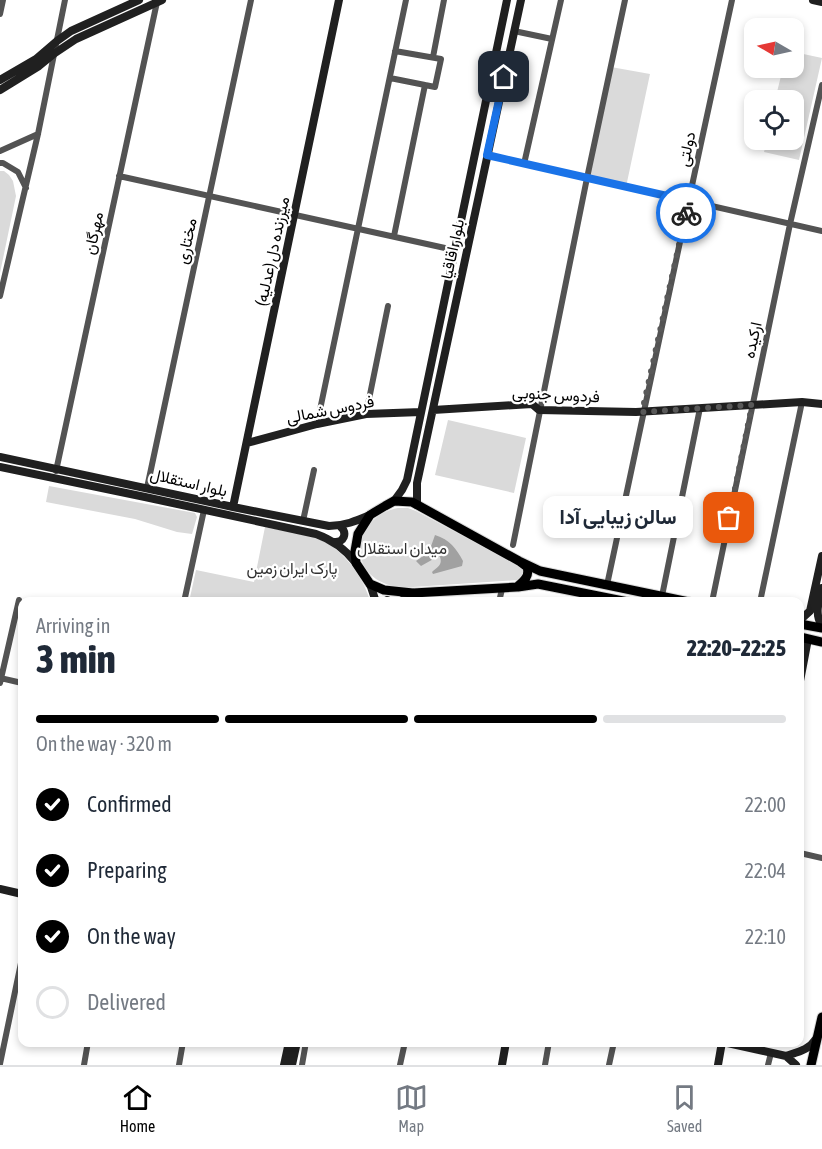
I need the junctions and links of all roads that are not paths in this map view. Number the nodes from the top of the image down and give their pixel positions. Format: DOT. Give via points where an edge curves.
graph roads {
  1 [pos="3,0"];
  2 [pos="65,0"];
  3 [pos="139,0"];
  4 [pos="251,0"];
  5 [pos="339,0"];
  6 [pos="406,0"];
  7 [pos="444,0"];
  8 [pos="507,0"];
  9 [pos="521,0"];
  10 [pos="561,0"];
  11 [pos="626,0"];
  12 [pos="732,0"];
  13 [pos="813,0"];
  14 [pos="160,1"];
  15 [pos="822,2"];
  16 [pos="0,14"];
  17 [pos="514,31"];
  18 [pos="552,39"];
  19 [pos="57,41"];
  20 [pos="395,51"];
  21 [pos="55,52"];
  22 [pos="433,57"];
  23 [pos="390,78"];
  24 [pos="0,80"];
  25 [pos="425,85"];
  26 [pos="822,85"];
  27 [pos="0,90"];
  28 [pos="38,134"];
  29 [pos="0,151"];
  30 [pos="487,155"];
  31 [pos="0,163"];
  32 [pos="524,164"];
  33 [pos="119,176"];
  34 [pos="587,178"];
  35 [pos="26,188"];
  36 [pos="209,196"];
  37 [pos="689,201"];
  38 [pos="294,215"];
  39 [pos="790,224"];
  40 [pos="358,229"];
  41 [pos="822,231"];
  42 [pos="394,237"];
  43 [pos="454,250"];
  44 [pos="0,296"];
  45 [pos="388,306"];
  46 [pos="802,402"];
  47 [pos="822,404"];
  48 [pos="752,405"];
  49 [pos="700,408"];
  50 [pos="433,410"];
  51 [pos="539,410"];
  52 [pos="421,412"];
  53 [pos="642,412"];
  54 [pos="366,414"];
  55 [pos="318,424"];
  56 [pos="247,443"];
  57 [pos="0,457"];
  58 [pos="0,467"];
  59 [pos="314,470"];
  60 [pos="56,474"];
  61 [pos="147,488"];
  62 [pos="394,501"];
  63 [pos="417,505"];
  64 [pos="233,507"];
  65 [pos="204,510"];
  66 [pos="370,515"];
  67 [pos="303,521"];
  68 [pos="340,526"];
  69 [pos="334,542"];
  70 [pos="513,545"];
  71 [pos="822,556"];
  72 [pos="519,561"];
  73 [pos="356,563"];
  74 [pos="370,584"];
  75 [pos="607,585"];
  76 [pos="517,587"];
  77 [pos="822,588"];
  78 [pos="502,589"];
  79 [pos="413,593"];
  80 [pos="662,596"];
  81 [pos="185,597"];
  82 [pos="374,597"];
  83 [pos="407,597"];
  84 [pos="500,597"];
  85 [pos="595,597"];
  86 [pos="666,597"];
  87 [pos="712,597"];
  88 [pos="761,597"];
  89 [pos="18,604"];
  90 [pos="813,611"];
  91 [pos="804,618"];
  92 [pos="804,623"];
  93 [pos="822,627"];
  94 [pos="804,638"];
  95 [pos="822,642"];
  96 [pos="0,680"];
  97 [pos="18,682"];
  98 [pos="804,854"];
  99 [pos="822,858"];
  100 [pos="0,889"];
  101 [pos="18,893"];
  102 [pos="18,977"];
  103 [pos="822,1017"];
  104 [pos="818,1035"];
  105 [pos="87,1047"];
  106 [pos="182,1047"];
  107 [pos="288,1047"];
  108 [pos="296,1047"];
  109 [pos="305,1047"];
  110 [pos="404,1047"];
  111 [pos="505,1047"];
  112 [pos="548,1047"];
  113 [pos="613,1047"];
  114 [pos="722,1047"];
  115 [pos="745,1047"];
  116 [pos="771,1053"];
  117 [pos="786,1056"];
  118 [pos="0,1064"];
  119 [pos="84,1065"];
  120 [pos="178,1065"];
  121 [pos="284,1065"];
  122 [pos="292,1065"];
  123 [pos="302,1065"];
  124 [pos="400,1065"];
  125 [pos="502,1065"];
  126 [pos="544,1065"];
  127 [pos="609,1065"];
  128 [pos="718,1065"];
  129 [pos="768,1065"];
  130 [pos="796,1065"];
  131 [pos="811,1065"];
  1 -- 16 [label="street"];
  2 -- 19 [label="street"];
  3 -- 19 [label="main road"];
  4 -- 36 [label="street, مختاری"];
  5 -- 38 [label="main road, میرزنده دل (عدلیه)"];
  6 -- 20 [label="street"];
  7 -- 22 [label="street"];
  8 -- 43 [label="main road, بلوار اقاقیا"];
  9 -- 17 [label="main road, بلوار اقاقیا"];
  10 -- 18 [label="street"];
  11 -- 34 [label="street"];
  12 -- 37 [label="street, دولتی"];
  13 -- 15 [label="main road"];
  14 -- 21 [label="main road"];
  14 -- 33 [label="street, مهرگان"];
  17 -- 18 [label="street"];
  17 -- 30 [label="main road, بلوار اقاقیا"];
  18 -- 32 [label="street"];
  19 -- 21 [label="street"];
  19 -- 24 [label="main road"];
  20 -- 22 [label="street"];
  20 -- 23 [label="street"];
  21 -- 27 [label="main road"];
  21 -- 28 [label="street"];
  22 -- 25 [label="street" via="441,59 435,87"];
  23 -- 25 [label="street"];
  23 -- 40 [label="street"];
  25 -- 42 [label="street"];
  26 -- 39 [label="street, ارکیده"];
  28 -- 29 [label="street"];
  28 -- 35 [label="street"];
  30 -- 32 [label="street"];
  30 -- 50 [label="main road, بلوار اقاقیا"];
  31 -- 35 [label="street" via="18,172"];
  32 -- 34 [label="street"];
  33 -- 36 [label="street"];
  33 -- 60 [label="street, مهرگان"];
  34 -- 37 [label="street"];
  34 -- 51 [label="street"];
  35 -- 44 [label="street"];
  36 -- 38 [label="street"];
  36 -- 61 [label="street, مختاری"];
  37 -- 39 [label="street"];
  37 -- 53 [label="street, دولتی"];
  38 -- 40 [label="street"];
  38 -- 56 [label="main road, میرزنده دل (عدلیه)"];
  39 -- 41 [label="street"];
  39 -- 48 [label="street, ارکیده"];
  40 -- 42 [label="street"];
  40 -- 55 [label="street"];
  42 -- 43 [label="street"];
  43 -- 52 [label="main road, بلوار اقاقیا"];
  45 -- 54 [label="street"];
  46 -- 47 [label="main road, فردوس جنوبی"];
  46 -- 48 [label="main road, فردوس جنوبی"];
  46 -- 88 [label="street"];
  48 -- 49 [label="main road, فردوس جنوبی"];
  48 -- 87 [label="street, ارکیده"];
  49 -- 53 [label="main road, فردوس جنوبی"];
  49 -- 80 [label="street"];
  50 -- 51 [label="main road, فردوس جنوبی" via="532,404"];
  50 -- 63 [label="main road, بلوار اقاقیا" via="417,483"];
  51 -- 53 [label="main road, فردوس جنوبی"];
  51 -- 70 [label="street"];
  52 -- 54 [label="main road, فردوس شمالی"];
  52 -- 62 [label="main road, بلوار اقاقیا" via="407,480"];
  53 -- 75 [label="street, دولتی"];
  54 -- 55 [label="main road, فردوس شمالی"];
  55 -- 56 [label="main road, فردوس شمالی"];
  56 -- 64 [label="main road, میرزنده دل (عدلیه)"];
  57 -- 60 [label="main road, بلوار استقلال"];
  58 -- 60 [label="main road, بلوار استقلال"];
  59 -- 67 [label="street"];
  60 -- 61 [label="main road, بلوار استقلال"];
  60 -- 65 [label="main road, بلوار استقلال"];
  61 -- 64 [label="main road, بلوار استقلال"];
  62 -- 63 [label="main road"];
  62 -- 66 [label="main road"];
  63 -- 72 [label="main road"];
  64 -- 67 [label="main road, بلوار استقلال"];
  65 -- 69 [label="main road, بلوار استقلال" via="316,534"];
  65 -- 81 [label="street"];
  66 -- 68 [label="main road, بلوار استقلال"];
  66 -- 73 [label="main road" via="358,534"];
  67 -- 68 [label="main road, بلوار استقلال"];
  68 -- 69 [label="main road" via="345,535"];
  69 -- 73 [label="main road, بلوار استقلال"];
  71 -- 90 [label="main road"];
  72 -- 75 [label="main road" via="540,571"];
  72 -- 76 [label="main road" via="528,573"];
  73 -- 74 [label="main road"];
  74 -- 79 [label="main road" via="384,590"];
  74 -- 82 [label="main road"];
  75 -- 80 [label="main road"];
  76 -- 78 [label="main road"];
  76 -- 85 [label="main road" via="538,584"];
  77 -- 90 [label="main road"];
  78 -- 79 [label="main road"];
  78 -- 84 [label="street"];
  79 -- 83 [label="main road"];
  80 -- 86 [label="main road"];
  89 -- 96 [label="street"];
  90 -- 91 [label="main road"];
  90 -- 93 [label="main road"];
  92 -- 93 [label="main road"];
  94 -- 95 [label="main road"];
  96 -- 97 [label="street"];
  98 -- 99 [label="street"];
  100 -- 101 [label="main road"];
  102 -- 118 [label="street"];
  103 -- 104 [label="main road"];
  104 -- 117 [label="main road" via="806,1049"];
  104 -- 131 [label="main road"];
  105 -- 119 [label="street"];
  106 -- 120 [label="street"];
  107 -- 121 [label="main road"];
  108 -- 122 [label="main road"];
  109 -- 123 [label="street"];
  110 -- 124 [label="street"];
  111 -- 125 [label="main road"];
  112 -- 126 [label="street"];
  113 -- 127 [label="street"];
  114 -- 128 [label="main road"];
  115 -- 116 [label="main road"];
  116 -- 117 [label="main road"];
  116 -- 129 [label="street"];
  117 -- 130 [label="main road"];
}
